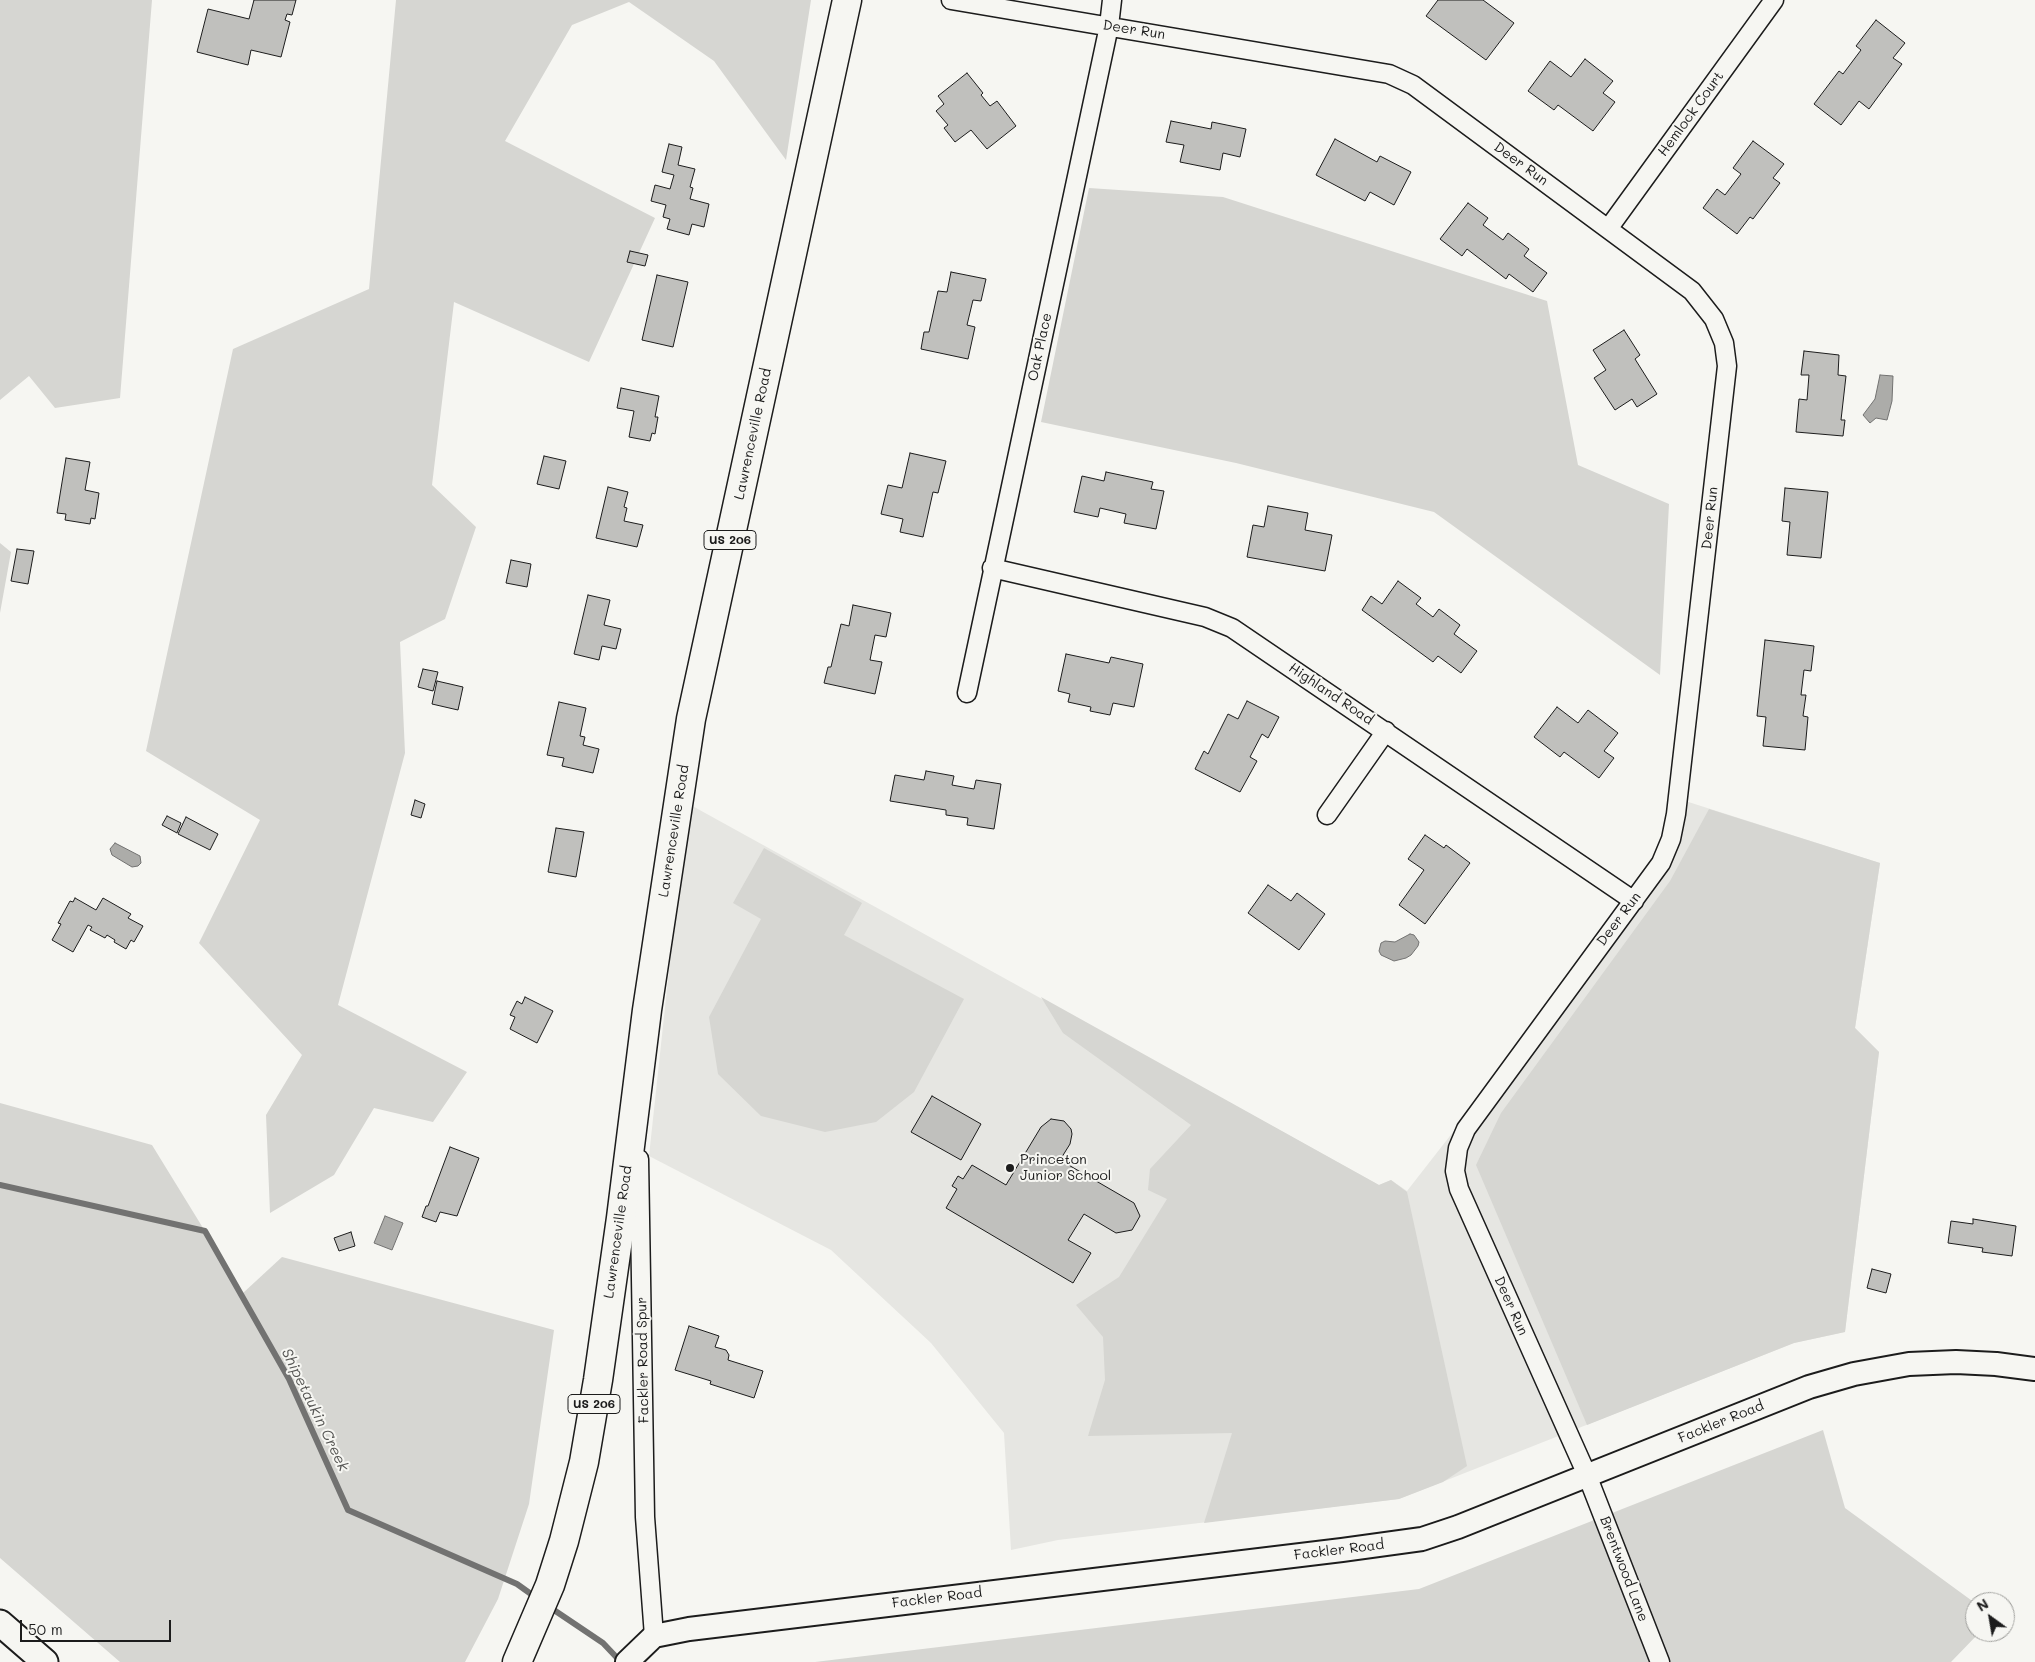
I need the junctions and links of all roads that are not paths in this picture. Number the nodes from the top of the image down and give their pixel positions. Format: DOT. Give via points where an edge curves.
graph roads {
  1 [pos="847,0"];
  2 [pos="951,0"];
  3 [pos="1112,0"];
  4 [pos="1774,0"];
  5 [pos="1109,26"];
  6 [pos="1608,229"];
  7 [pos="992,568"];
  8 [pos="967,693"];
  9 [pos="1386,731"];
  10 [pos="1327,815"];
  11 [pos="1634,901"];
  12 [pos="637,1084"];
  13 [pos="2035,1370"];
  14 [pos="1587,1475"];
  15 [pos="0,1624"];
  16 [pos="650,1639"];
  17 [pos="45,1662"];
  18 [pos="517,1662"];
  19 [pos="626,1662"];
  20 [pos="1660,1662"];
  1 -- 12 [label="highway, Lawrenceville Road / US 206" via="692,719"];
  2 -- 5 [label="street, Deer Run"];
  3 -- 5 [label="street, Oak Place"];
  4 -- 6 [label="street, Hemlock Court"];
  5 -- 6 [label="street, Deer Run" via="1389,74 1413,85"];
  5 -- 7 [label="street, Oak Place"];
  6 -- 11 [label="street, Deer Run" via="1701,300 1721,335 1727,366 1676,814 1671,839 1661,863"];
  7 -- 8 [label="street, Oak Place"];
  7 -- 9 [label="street, Highland Road" via="1205,617 1232,628"];
  9 -- 10 [label="street"];
  9 -- 11 [label="street, Highland Road"];
  11 -- 14 [label="street, Deer Run" via="1466,1129 1458,1148 1455,1171 1459,1189"];
  12 -- 16 [label="street, Fackler Road Spur"];
  12 -- 18 [label="highway, Lawrenceville Road / US 206" via="621,1218 584,1462 550,1586"];
  13 -- 14 [label="street, Fackler Road" via="1956,1362 1909,1364 1854,1374 1809,1387"];
  14 -- 16 [label="street, Fackler Road" via="1422,1539 689,1629"];
  14 -- 20 [label="street, Brentwood Lane"];
  15 -- 17 [label="main road"];
  16 -- 19 [label="street"];
}
